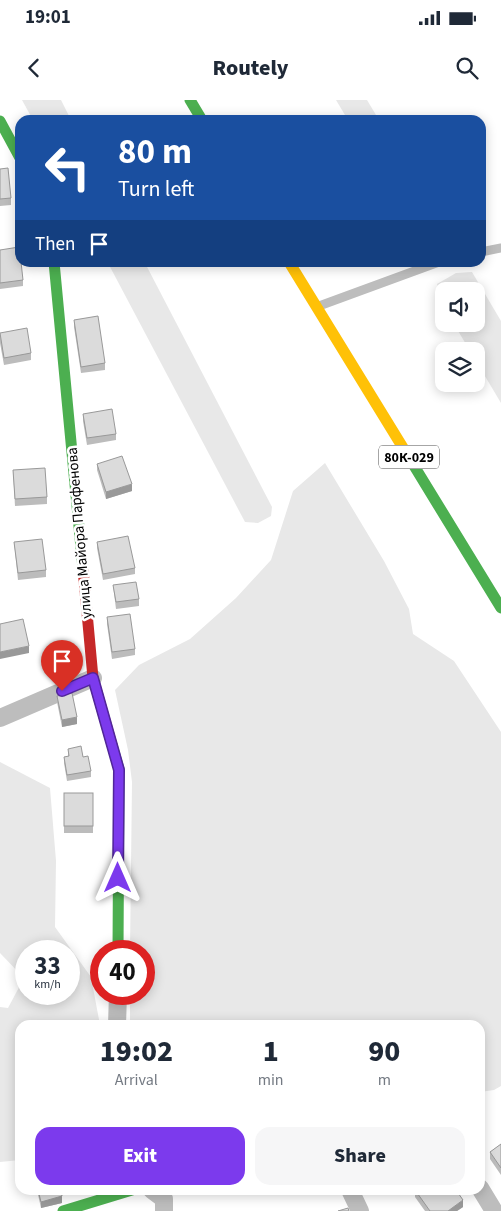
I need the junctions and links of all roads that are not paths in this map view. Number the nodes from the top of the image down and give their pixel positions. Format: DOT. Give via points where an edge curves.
graph roads {
  1 [pos="190,100"];
  2 [pos="199,115"];
  3 [pos="0,121"];
  4 [pos="15,149"];
  5 [pos="501,248"];
  6 [pos="486,251"];
  7 [pos="54,267"];
  8 [pos="292,267"];
  9 [pos="425,267"];
  10 [pos="316,307"];
  11 [pos="501,608"];
  12 [pos="93,678"];
  13 [pos="0,718"];
  14 [pos="118,940"];
  15 [pos="118,1005"];
  16 [pos="118,1020"];
  17 [pos="113,1195"];
  18 [pos="159,1195"];
  19 [pos="352,1195"];
  20 [pos="484,1195"];
  21 [pos="63,1211"];
  22 [pos="164,1211"];
  23 [pos="360,1211"];
  24 [pos="494,1211"];
  1 -- 2 [label="street"];
  3 -- 4 [label="street"];
  5 -- 6 [label="lane"];
  7 -- 12 [label="street, улица Майора Парфенова"];
  8 -- 10 [label="street, 80К-029"];
  9 -- 10 [label="lane"];
  10 -- 11 [label="street, 80К-029"];
  12 -- 13 [label="street"];
  12 -- 14 [label="street, улица Майора Парфенова" via="119,770"];
  15 -- 16 [label="street"];
  17 -- 21 [label="street"];
  18 -- 22 [label="street" via="164,1199"];
  19 -- 23 [label="street"];
  20 -- 24 [label="street"];
}
